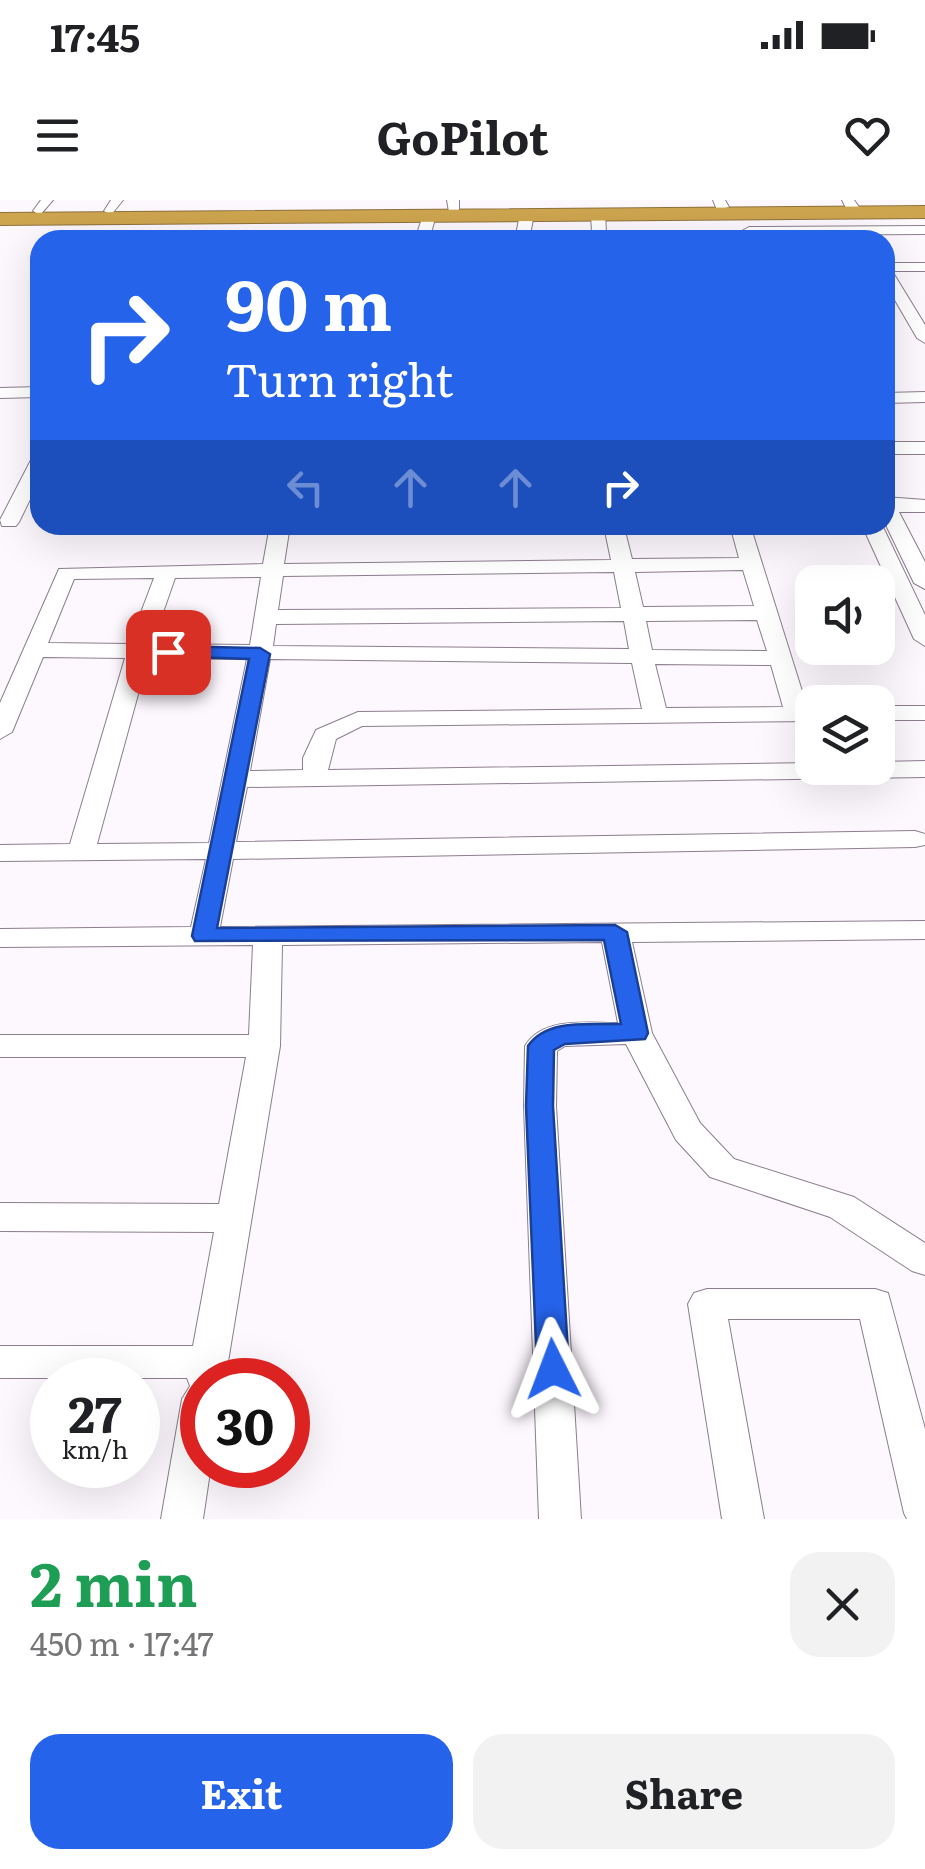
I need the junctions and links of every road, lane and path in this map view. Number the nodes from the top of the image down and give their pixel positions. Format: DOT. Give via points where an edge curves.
graph roads {
  1 [pos="850,203"];
  2 [pos="454,205"];
  3 [pos="44,206"];
  4 [pos="114,206"];
  5 [pos="925,209"];
  6 [pos="527,214"];
  7 [pos="0,215"];
  8 [pos="429,215"];
  9 [pos="735,217"];
  10 [pos="425,230"];
  11 [pos="524,230"];
  12 [pos="925,230"];
  13 [pos="925,267"];
  14 [pos="895,268"];
  15 [pos="895,290"];
  16 [pos="899,298"];
  17 [pos="925,298"];
  18 [pos="925,338"];
  19 [pos="30,392"];
  20 [pos="0,393"];
  21 [pos="925,397"];
  22 [pos="895,398"];
  23 [pos="895,448"];
  24 [pos="925,448"];
  25 [pos="30,477"];
  26 [pos="895,504"];
  27 [pos="925,506"];
  28 [pos="4,522"];
  29 [pos="30,522"];
  30 [pos="895,522"];
  31 [pos="279,535"];
  32 [pos="616,535"];
  33 [pos="743,535"];
  34 [pos="877,535"];
  35 [pos="752,564"];
  36 [pos="624,567"];
  37 [pos="167,571"];
  38 [pos="275,572"];
  39 [pos="925,583"];
  40 [pos="633,613"];
  41 [pos="767,613"];
  42 [pos="266,617"];
  43 [pos="925,639"];
  44 [pos="34,650"];
  45 [pos="138,651"];
  46 [pos="260,654"];
  47 [pos="779,658"];
  48 [pos="643,659"];
  49 [pos="795,692"];
  50 [pos="7,697"];
  51 [pos="895,713"];
  52 [pos="925,713"];
  53 [pos="795,714"];
  54 [pos="655,715"];
  55 [pos="0,732"];
  56 [pos="925,769"];
  57 [pos="235,778"];
  58 [pos="315,778"];
  59 [pos="915,839"];
  60 [pos="221,849"];
  61 [pos="82,850"];
  62 [pos="0,852"];
  63 [pos="615,932"];
  64 [pos="268,935"];
  65 [pos="204,936"];
  66 [pos="0,938"];
  67 [pos="922,938"];
  68 [pos="636,1033"];
  69 [pos="0,1046"];
  70 [pos="264,1046"];
  71 [pos="0,1216"];
  72 [pos="234,1218"];
  73 [pos="925,1260"];
  74 [pos="210,1358"];
  75 [pos="0,1362"];
  76 [pos="180,1378"];
  77 [pos="187,1488"];
  78 [pos="925,1513"];
  79 [pos="182,1519"];
  80 [pos="560,1519"];
  81 [pos="743,1519"];
  1 -- 5 [label="highway"];
  1 -- 9 [label="highway"];
  2 -- 4 [label="highway"];
  2 -- 9 [label="highway"];
  3 -- 4 [label="highway"];
  3 -- 7 [label="highway"];
  5 -- 9 [label="highway"];
  6 -- 8 [label="highway"];
  6 -- 9 [label="highway" via="598,223"];
  6 -- 11 [label="street"];
  7 -- 8 [label="highway"];
  8 -- 10 [label="street"];
  9 -- 12 [label="street"];
  13 -- 14 [label="street"];
  15 -- 16 [label="street"];
  16 -- 17 [label="street"];
  16 -- 18 [label="street"];
  19 -- 20 [label="street"];
  21 -- 22 [label="street"];
  23 -- 24 [label="street"];
  25 -- 28 [label="street"];
  26 -- 27 [label="street"];
  28 -- 29 [label="street"];
  30 -- 39 [label="street"];
  31 -- 38 [label="street"];
  32 -- 36 [label="street"];
  33 -- 35 [label="street"];
  34 -- 43 [label="street"];
  35 -- 36 [label="street"];
  35 -- 41 [label="street"];
  36 -- 38 [label="street"];
  36 -- 40 [label="street"];
  37 -- 38 [label="street"];
  37 -- 44 [label="street" via="66,573"];
  37 -- 45 [label="street"];
  38 -- 42 [label="street"];
  40 -- 41 [label="street"];
  40 -- 42 [label="street"];
  40 -- 48 [label="street"];
  41 -- 47 [label="street"];
  42 -- 46 [label="street"];
  44 -- 45 [label="street"];
  44 -- 50 [label="street"];
  45 -- 46 [label="street"];
  45 -- 61 [label="street"];
  46 -- 48 [label="street"];
  46 -- 57 [label="street"];
  47 -- 48 [label="street"];
  47 -- 49 [label="street"];
  48 -- 54 [label="street"];
  50 -- 55 [label="street"];
  51 -- 52 [label="street"];
  53 -- 54 [label="street"];
  54 -- 58 [label="street" via="358,719 325,735"];
  56 -- 58 [label="street"];
  57 -- 58 [label="street"];
  57 -- 60 [label="street"];
  59 -- 60 [label="street"];
  60 -- 61 [label="street"];
  60 -- 65 [label="street"];
  61 -- 62 [label="street"];
  63 -- 64 [label="street"];
  63 -- 67 [label="street"];
  63 -- 68 [label="street"];
  64 -- 65 [label="street"];
  64 -- 70 [label="street"];
  65 -- 66 [label="street"];
  68 -- 73 [label="street" via="688,1131 722,1168 842,1207"];
  68 -- 80 [label="street" via="559,1035 541,1046"];
  69 -- 70 [label="street"];
  70 -- 72 [label="street"];
  71 -- 72 [label="street"];
  72 -- 74 [label="street"];
  75 -- 76 [label="street"];
  77 -- 79 [label="street"];
  78 -- 81 [label="street" via="875,1304 707,1304"];
}
